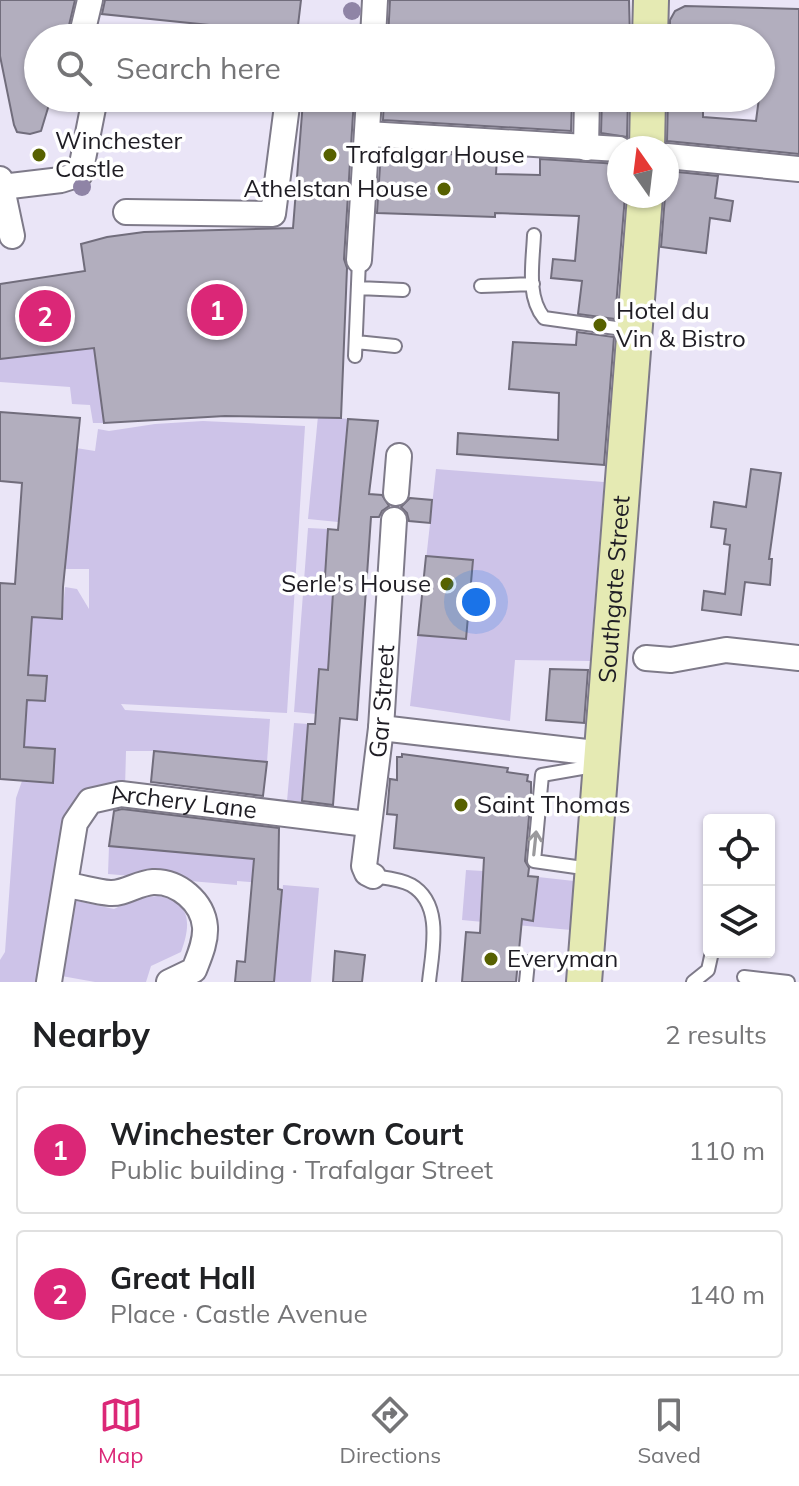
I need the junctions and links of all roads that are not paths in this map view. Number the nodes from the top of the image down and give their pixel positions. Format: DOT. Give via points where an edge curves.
graph roads {
  1 [pos="90,0"];
  2 [pos="375,0"];
  3 [pos="651,0"];
  4 [pos="84,24"];
  5 [pos="374,24"];
  6 [pos="650,24"];
  7 [pos="92,112"];
  8 [pos="286,112"];
  9 [pos="368,112"];
  10 [pos="587,112"];
  11 [pos="648,112"];
  12 [pos="367,134"];
  13 [pos="647,136"];
  14 [pos="586,148"];
  15 [pos="607,149"];
  16 [pos="679,157"];
  17 [pos="799,169"];
  18 [pos="1,183"];
  19 [pos="644,208"];
  20 [pos="126,212"];
  21 [pos="534,235"];
  22 [pos="12,236"];
  23 [pos="359,260"];
  24 [pos="533,284"];
  25 [pos="481,286"];
  26 [pos="358,288"];
  27 [pos="403,290"];
  28 [pos="634,330"];
  29 [pos="356,342"];
  30 [pos="395,346"];
  31 [pos="355,356"];
  32 [pos="399,456"];
  33 [pos="396,493"];
  34 [pos="394,520"];
  35 [pos="646,658"];
  36 [pos="799,658"];
  37 [pos="381,728"];
  38 [pos="603,759"];
  39 [pos="367,824"];
  40 [pos="593,869"];
  41 [pos="373,876"];
  42 [pos="67,885"];
  43 [pos="711,958"];
  44 [pos="528,962"];
  45 [pos="744,977"];
  46 [pos="49,982"];
  47 [pos="169,982"];
  48 [pos="429,982"];
  49 [pos="526,982"];
  50 [pos="584,982"];
  51 [pos="693,982"];
  52 [pos="788,982"];
  1 -- 4 [label="street"];
  2 -- 5 [label="street"];
  3 -- 6 [label="main road"];
  7 -- 18 [label="street" via="80,174"];
  8 -- 20 [label="street" via="273,214"];
  9 -- 12 [label="street"];
  10 -- 14 [label="street"];
  11 -- 13 [label="main road"];
  12 -- 14 [label="street"];
  12 -- 23 [label="street"];
  14 -- 15 [label="street"];
  16 -- 17 [label="street"];
  18 -- 22 [label="street"];
  19 -- 28 [label="main road, Southgate Street"];
  21 -- 24 [label="lane"];
  23 -- 26 [label="lane"];
  24 -- 25 [label="lane"];
  24 -- 28 [label="lane" via="544,318"];
  26 -- 27 [label="lane"];
  26 -- 29 [label="lane"];
  28 -- 38 [label="main road, Southgate Street"];
  29 -- 30 [label="lane"];
  29 -- 31 [label="lane"];
  32 -- 33 [label="street"];
  34 -- 37 [label="street, Gar Street"];
  35 -- 36 [label="street" via="671,660 726,650"];
  37 -- 38 [label="street"];
  37 -- 39 [label="street, Gar Street"];
  38 -- 40 [label="main road, Southgate Street"];
  40 -- 38 [label="lane, one-way" via="534,861 542,775"];
  39 -- 41 [label="street, Gar Street" via="364,866"];
  39 -- 42 [label="street, Archery Lane" via="121,794 90,801 75,823"];
  40 -- 50 [label="main road, Southgate Street"];
  41 -- 48 [label="lane" via="412,886 428,904 433,920"];
  42 -- 46 [label="street, Archery Lane"];
  42 -- 47 [label="street" via="114,893 154,882 187,893 205,926 203,947 194,970"];
  43 -- 51 [label="lane" via="708,970"];
  44 -- 49 [label="lane"];
  45 -- 52 [label="lane"];
}
